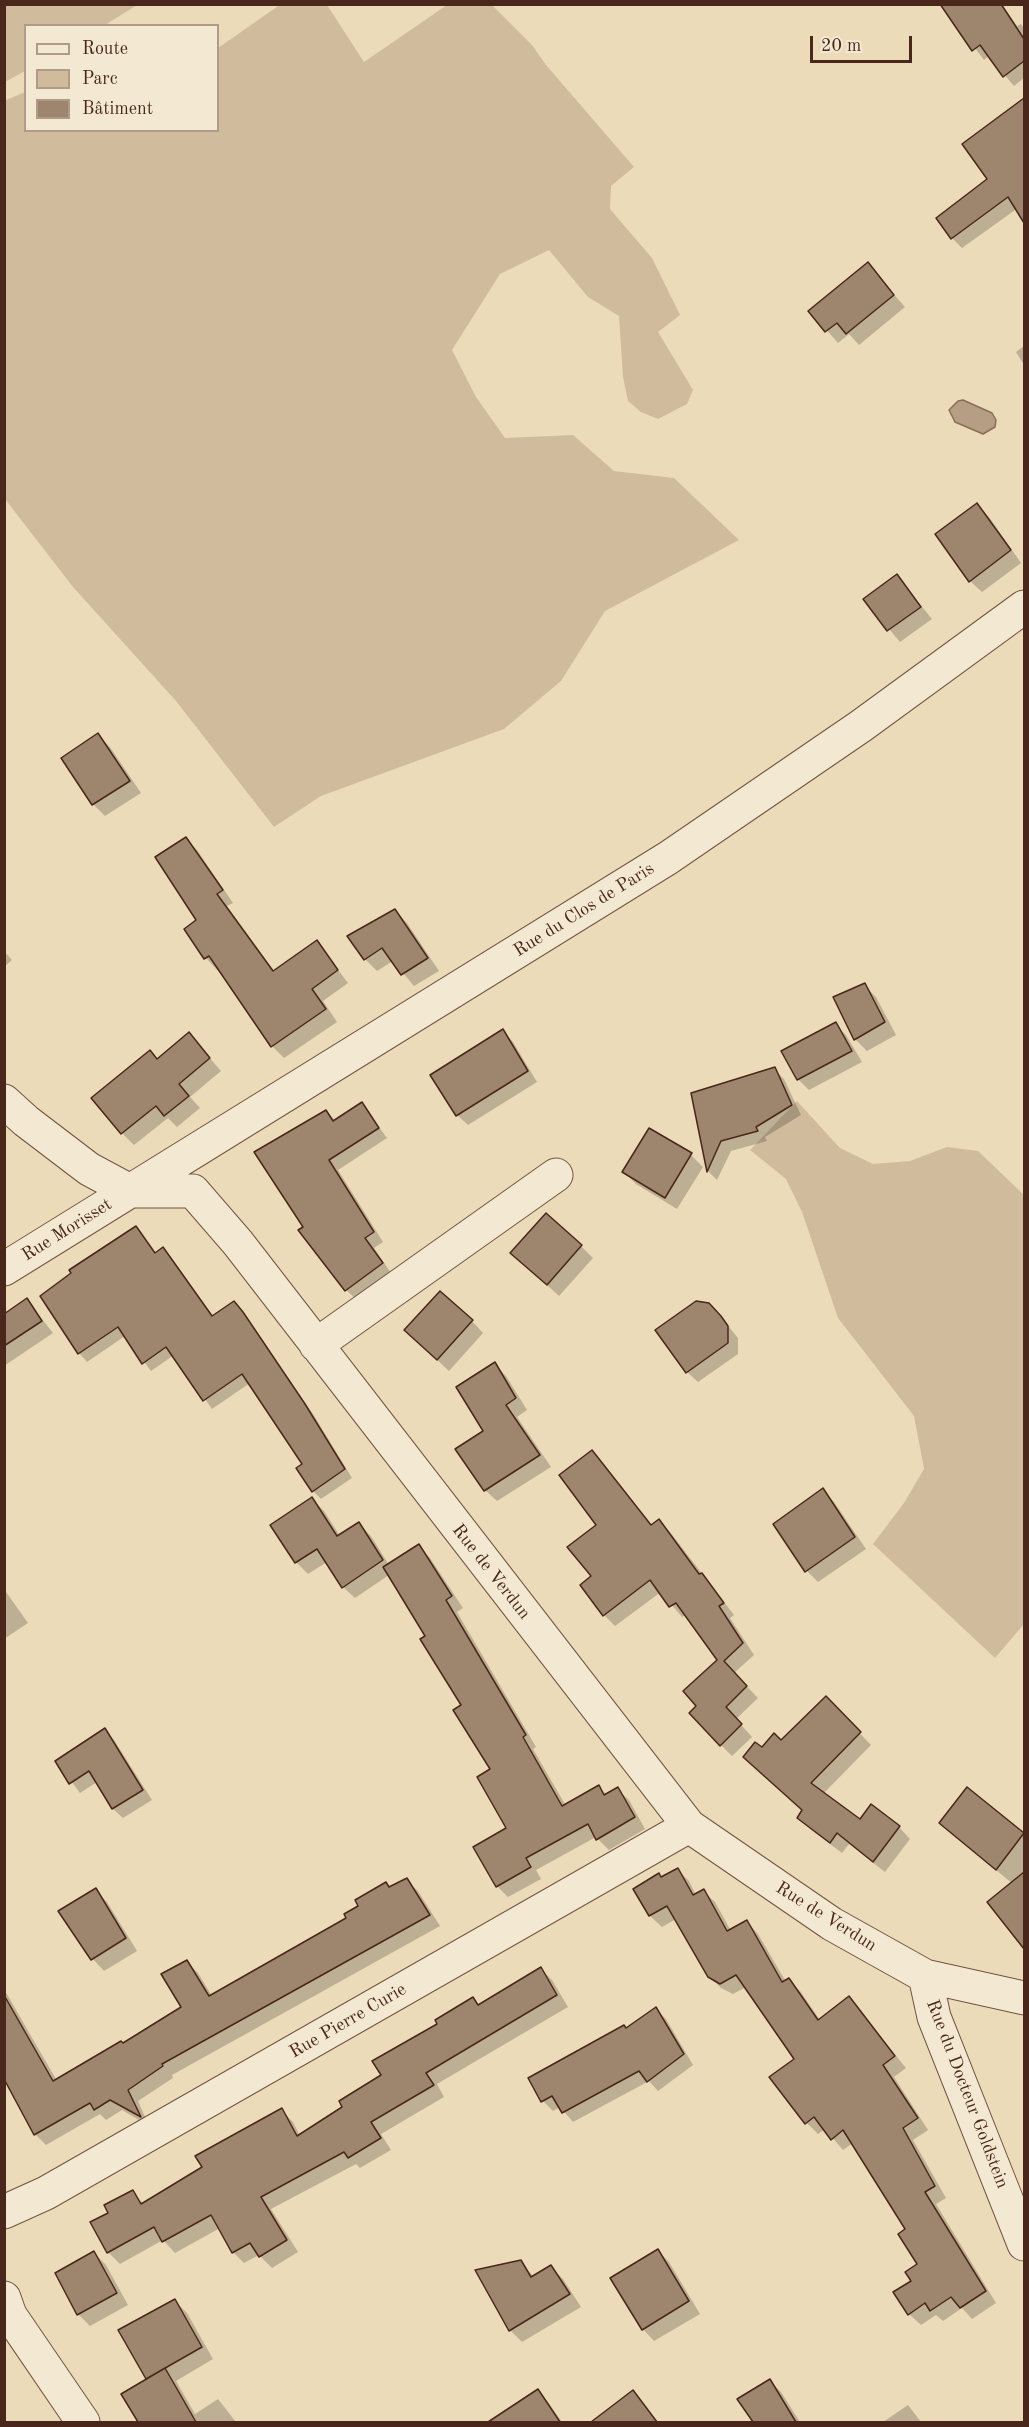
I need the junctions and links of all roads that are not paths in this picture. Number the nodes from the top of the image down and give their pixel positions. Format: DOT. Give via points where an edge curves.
graph roads {
  1 [pos="1024,608"];
  2 [pos="4,1101"];
  3 [pos="556,1175"];
  4 [pos="130,1191"];
  5 [pos="4,1269"];
  6 [pos="316,1344"];
  7 [pos="689,1826"];
  8 [pos="925,1976"];
  9 [pos="1023,1995"];
  10 [pos="4,2212"];
  11 [pos="1024,2244"];
  12 [pos="4,2298"];
  13 [pos="83,2422"];
  1 -- 4 [label="street, Rue du Clos de Paris" via="668,858"];
  2 -- 4 [label="street, Rue de Verdun" via="89,1169"];
  3 -- 6 [label="street"];
  4 -- 5 [label="street, Rue Morisset"];
  4 -- 6 [label="street, Rue de Verdun" via="193,1191"];
  6 -- 7 [label="street, Rue de Verdun"];
  7 -- 8 [label="street, Rue de Verdun" via="832,1924"];
  7 -- 10 [label="street, Rue Pierre Curie" via="46,2193"];
  8 -- 9 [label="street, Rue de Verdun"];
  8 -- 11 [label="street, Rue du Docteur Goldstein" via="934,2017"];
  12 -- 13 [label="street" via="10,2315"];
}
